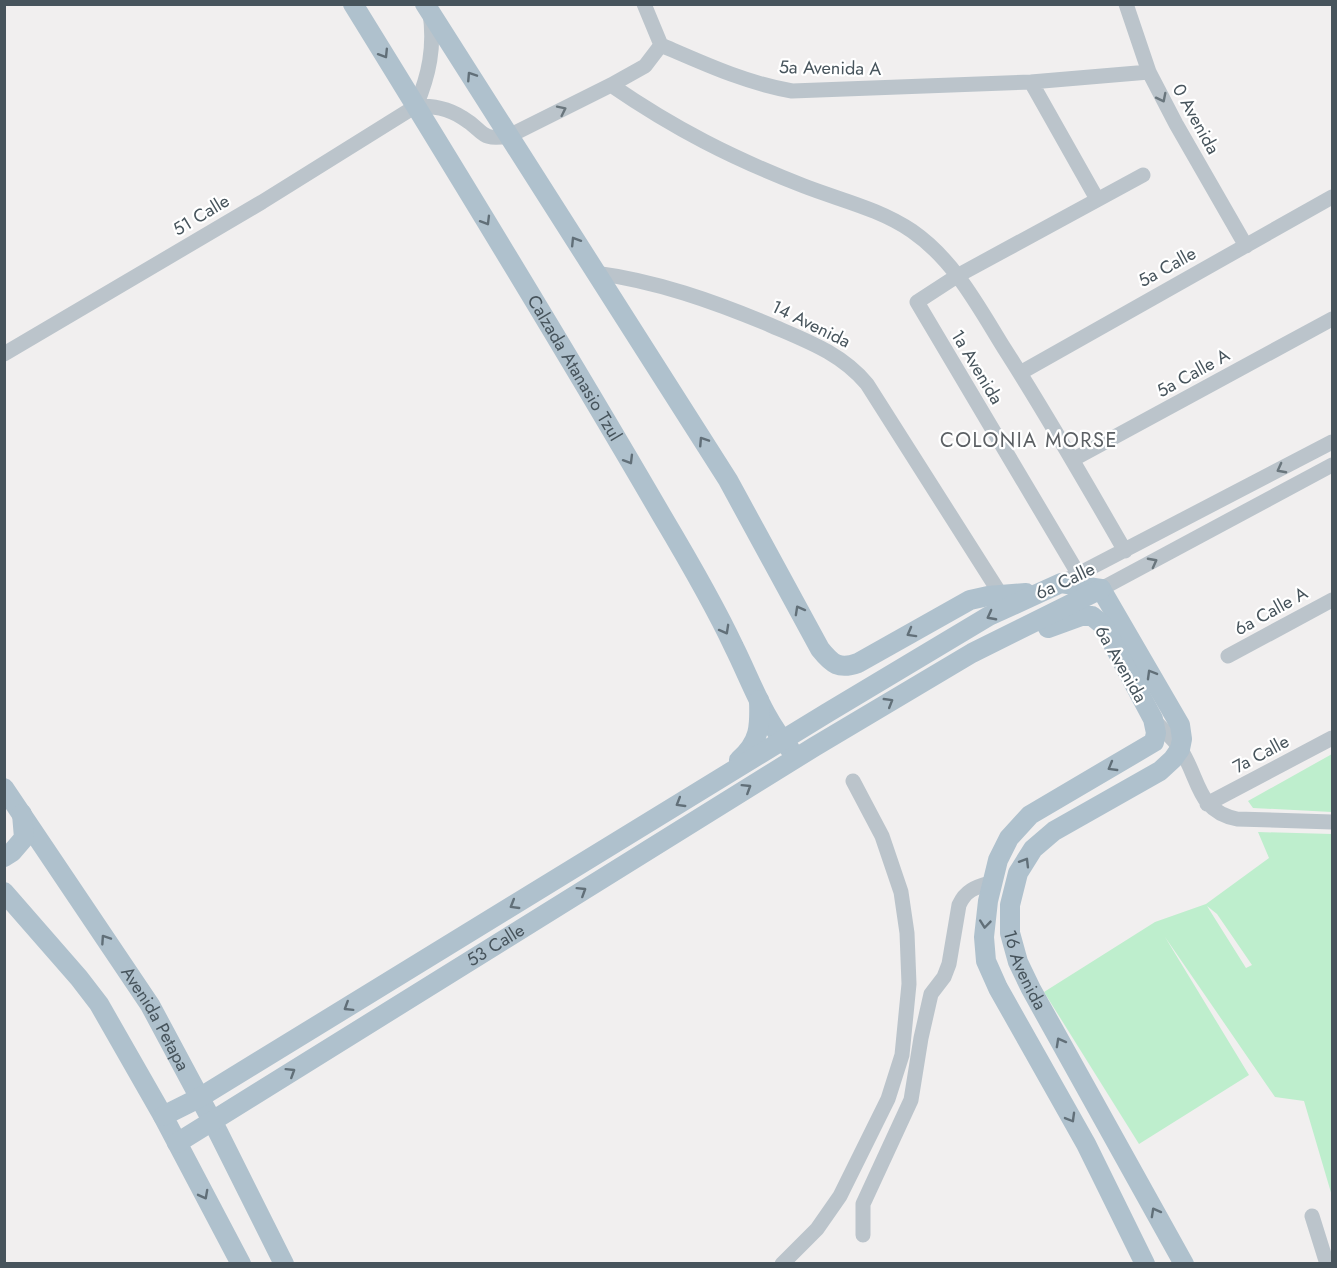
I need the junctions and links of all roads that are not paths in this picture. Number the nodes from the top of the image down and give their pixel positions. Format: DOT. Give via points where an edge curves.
graph roads {
  1 [pos="353,4"];
  2 [pos="644,4"];
  3 [pos="1126,4"];
  4 [pos="427,8"];
  5 [pos="661,45"];
  6 [pos="1149,72"];
  7 [pos="1031,82"];
  8 [pos="611,85"];
  9 [pos="416,106"];
  10 [pos="509,136"];
  11 [pos="1143,175"];
  12 [pos="1332,196"];
  13 [pos="1097,200"];
  14 [pos="1246,246"];
  15 [pos="595,273"];
  16 [pos="957,276"];
  17 [pos="1332,319"];
  18 [pos="4,354"];
  19 [pos="1020,373"];
  20 [pos="1332,442"];
  21 [pos="1072,459"];
  22 [pos="1332,465"];
  23 [pos="1125,551"];
  24 [pos="1061,583"];
  25 [pos="1101,590"];
  26 [pos="1001,595"];
  27 [pos="1332,600"];
  28 [pos="972,653"];
  29 [pos="1228,656"];
  30 [pos="759,700"];
  31 [pos="1154,726"];
  32 [pos="802,729"];
  33 [pos="1332,738"];
  34 [pos="782,740"];
  35 [pos="1180,749"];
  36 [pos="806,752"];
  37 [pos="853,781"];
  38 [pos="711,784"];
  39 [pos="4,788"];
  40 [pos="1207,804"];
  41 [pos="22,814"];
  42 [pos="1332,822"];
  43 [pos="4,857"];
  44 [pos="993,882"];
  45 [pos="4,892"];
  46 [pos="199,1098"];
  47 [pos="163,1116"];
  48 [pos="212,1121"];
  49 [pos="177,1143"];
  50 [pos="1312,1216"];
  51 [pos="863,1235"];
  52 [pos="241,1263"];
  53 [pos="284,1263"];
  54 [pos="782,1263"];
  55 [pos="1145,1263"];
  56 [pos="1184,1263"];
  57 [pos="1327,1263"];
  1 -- 9 [label="main road, Calzada Atanasio Tzul, one-way"];
  2 -- 5 [label="street"];
  3 -- 6 [label="street, 0 Avenida"];
  4 -- 9 [label="street" via="432,55 428,78"];
  10 -- 4 [label="main road, one-way"];
  5 -- 7 [label="street, 5a Avenida A" via="735,77 792,91"];
  5 -- 8 [label="street" via="645,66"];
  6 -- 7 [label="street, 5a Avenida A"];
  6 -- 14 [label="street, 0 Avenida, one-way"];
  7 -- 13 [label="street"];
  10 -- 8 [label="street, one-way"];
  8 -- 16 [label="street" via="664,121 735,158 879,213 910,230 932,246"];
  9 -- 10 [label="street" via="448,111 492,138"];
  9 -- 18 [label="street, 51 Calle"];
  9 -- 30 [label="main road, Calzada Atanasio Tzul, one-way" via="663,517"];
  15 -- 10 [label="main road, one-way"];
  11 -- 13 [label="street"];
  12 -- 14 [label="street, 5a Calle"];
  13 -- 16 [label="street"];
  14 -- 19 [label="street, 5a Calle"];
  15 -- 26 [label="street, 14 Avenida" via="657,284 733,309 821,346 855,370"];
  26 -- 15 [label="main road, one-way" via="970,600 848,667 829,660 728,480"];
  16 -- 19 [label="street"];
  16 -- 24 [label="street, 1a Avenida" via="917,302"];
  17 -- 21 [label="street, 5a Calle A"];
  19 -- 21 [label="street"];
  20 -- 23 [label="street, 6a Calle, one-way"];
  21 -- 23 [label="street"];
  25 -- 22 [label="street, 6a Calle, one-way"];
  23 -- 24 [label="street, 6a Calle"];
  24 -- 25 [label="main road"];
  24 -- 26 [label="main road"];
  24 -- 32 [label="main road, 6a Calle, one-way" via="989,616"];
  25 -- 28 [label="main road, 6a Calle"];
  35 -- 25 [label="main road, 6a Avenida, one-way" via="1180,725"];
  27 -- 29 [label="street, 6a Calle A"];
  28 -- 31 [label="main road, 6a Avenida" via="984,658 1054,625 1092,616 1103,625"];
  36 -- 28 [label="main road, 6a Calle, one-way"];
  30 -- 34 [label="main road, Calzada Atanasio Tzul"];
  30 -- 38 [label="main road" via="757,739"];
  31 -- 35 [label="street"];
  31 -- 44 [label="main road, 16 Avenida, one-way" via="1154,742 1030,814 1009,838"];
  32 -- 34 [label="main road, 53 Calle"];
  33 -- 40 [label="street, 7a Calle"];
  34 -- 36 [label="main road, Calzada Atanasio Tzul"];
  34 -- 38 [label="main road, 53 Calle"];
  35 -- 40 [label="street"];
  56 -- 35 [label="main road, 16 Avenida, one-way" via="1031,989 1010,933 1010,905 1018,873 1033,849 1054,831 1160,771"];
  48 -- 36 [label="main road, 53 Calle, one-way"];
  37 -- 54 [label="street" via="882,836 900,892 909,984 902,1055 888,1099 840,1196 817,1229"];
  38 -- 46 [label="main road, 53 Calle, one-way"];
  39 -- 41 [label="main road, Avenida Petapa"];
  40 -- 42 [label="street" via="1224,817 1237,819"];
  41 -- 43 [label="main road" via="24,838"];
  46 -- 41 [label="main road, Avenida Petapa, one-way" via="150,1005"];
  44 -- 51 [label="street" via="968,891 959,905 949,964 931,994 911,1100 863,1204"];
  44 -- 55 [label="main road, 16 Avenida, one-way" via="984,937 986,962 1086,1144"];
  45 -- 47 [label="main road" via="79,978 107,1018"];
  46 -- 47 [label="main road, 53 Calle"];
  46 -- 48 [label="main road, Avenida Petapa"];
  47 -- 49 [label="main road"];
  48 -- 49 [label="main road, 53 Calle"];
  48 -- 53 [label="main road, Avenida Petapa"];
  49 -- 52 [label="main road, one-way"];
  50 -- 57 [label="street"];
}
